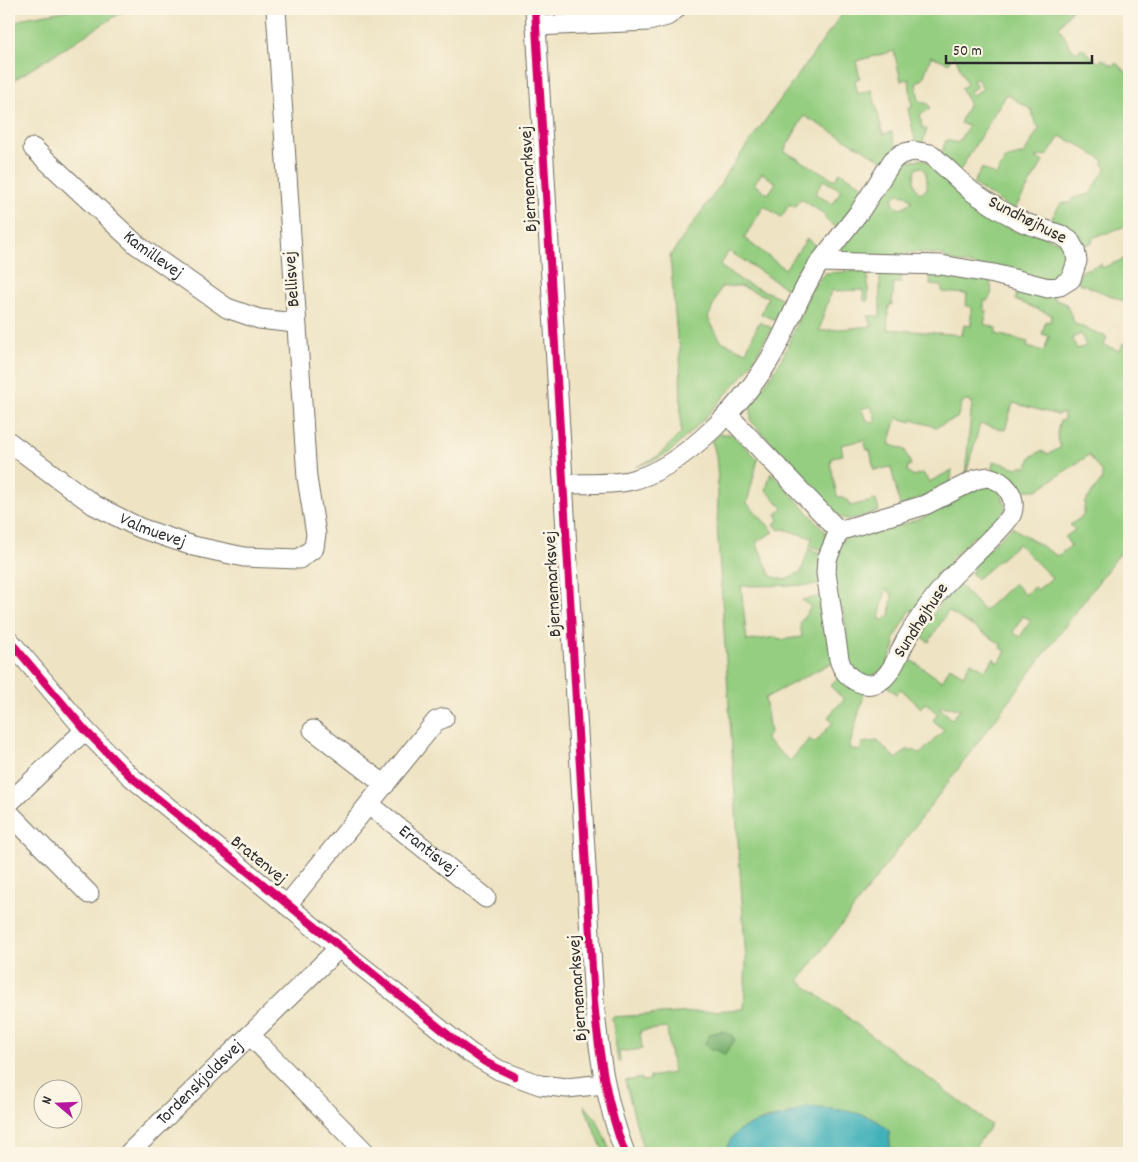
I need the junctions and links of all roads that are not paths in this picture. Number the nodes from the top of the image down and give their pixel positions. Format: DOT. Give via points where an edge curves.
graph roads {
  1 [pos="276,9"];
  2 [pos="676,9"];
  3 [pos="536,17"];
  4 [pos="33,148"];
  5 [pos="820,262"];
  6 [pos="295,323"];
  7 [pos="727,414"];
  8 [pos="9,442"];
  9 [pos="564,484"];
  10 [pos="839,531"];
  11 [pos="314,548"];
  12 [pos="9,640"];
  13 [pos="444,718"];
  14 [pos="85,730"];
  15 [pos="313,730"];
  16 [pos="385,785"];
  17 [pos="9,803"];
  18 [pos="369,804"];
  19 [pos="9,813"];
  20 [pos="89,894"];
  21 [pos="486,898"];
  22 [pos="287,905"];
  23 [pos="339,948"];
  24 [pos="250,1035"];
  25 [pos="604,1084"];
  26 [pos="129,1153"];
  27 [pos="366,1153"];
  28 [pos="625,1153"];
  1 -- 6 [label="street, Bellisvej"];
  2 -- 3 [label="street" via="667,16 649,21"];
  3 -- 9 [label="street, Bjernemarksvej"];
  4 -- 6 [label="street, Kamillevej" via="137,245 227,308 259,319"];
  5 -- 5 [label="street, Sundhøjhuse" via="941,265 1048,288 1060,286 1071,279 1077,261 1075,250 1066,238 1000,210 971,191 931,154 917,151 905,152 893,160 860,211"];
  5 -- 7 [label="street, Sundhøjhuse" via="802,290 783,336 765,366"];
  6 -- 11 [label="street, Bellisvej" via="307,478 316,534"];
  7 -- 9 [label="street, Sundhøjhuse" via="687,452 654,472 628,481"];
  7 -- 10 [label="street"];
  8 -- 11 [label="street, Valmuevej" via="94,505 140,528 192,546 244,557 298,559"];
  9 -- 25 [label="street, Bjernemarksvej" via="591,956"];
  10 -- 10 [label="street, Sundhøjhuse" via="825,566 839,659 851,678 871,684 882,680 890,670 941,589 966,560 1006,523 1013,511 1012,498 1002,483 984,477 911,510"];
  12 -- 14 [label="street, Bratenvej"];
  13 -- 16 [label="street" via="436,721"];
  14 -- 17 [label="street"];
  14 -- 22 [label="street, Bratenvej" via="130,776"];
  15 -- 16 [label="street"];
  16 -- 18 [label="street"];
  18 -- 21 [label="street, Erantisvej"];
  18 -- 22 [label="street"];
  19 -- 20 [label="street"];
  22 -- 23 [label="street, Bratenvej"];
  23 -- 24 [label="street, Tordenskjoldsvej"];
  23 -- 25 [label="street, Bratenvej" via="470,1052 499,1070 546,1086 567,1088"];
  24 -- 26 [label="street, Tordenskjoldsvej"];
  24 -- 27 [label="street, Tordenskjoldsvej"];
  25 -- 28 [label="street, Bjernemarksvej"];
}
